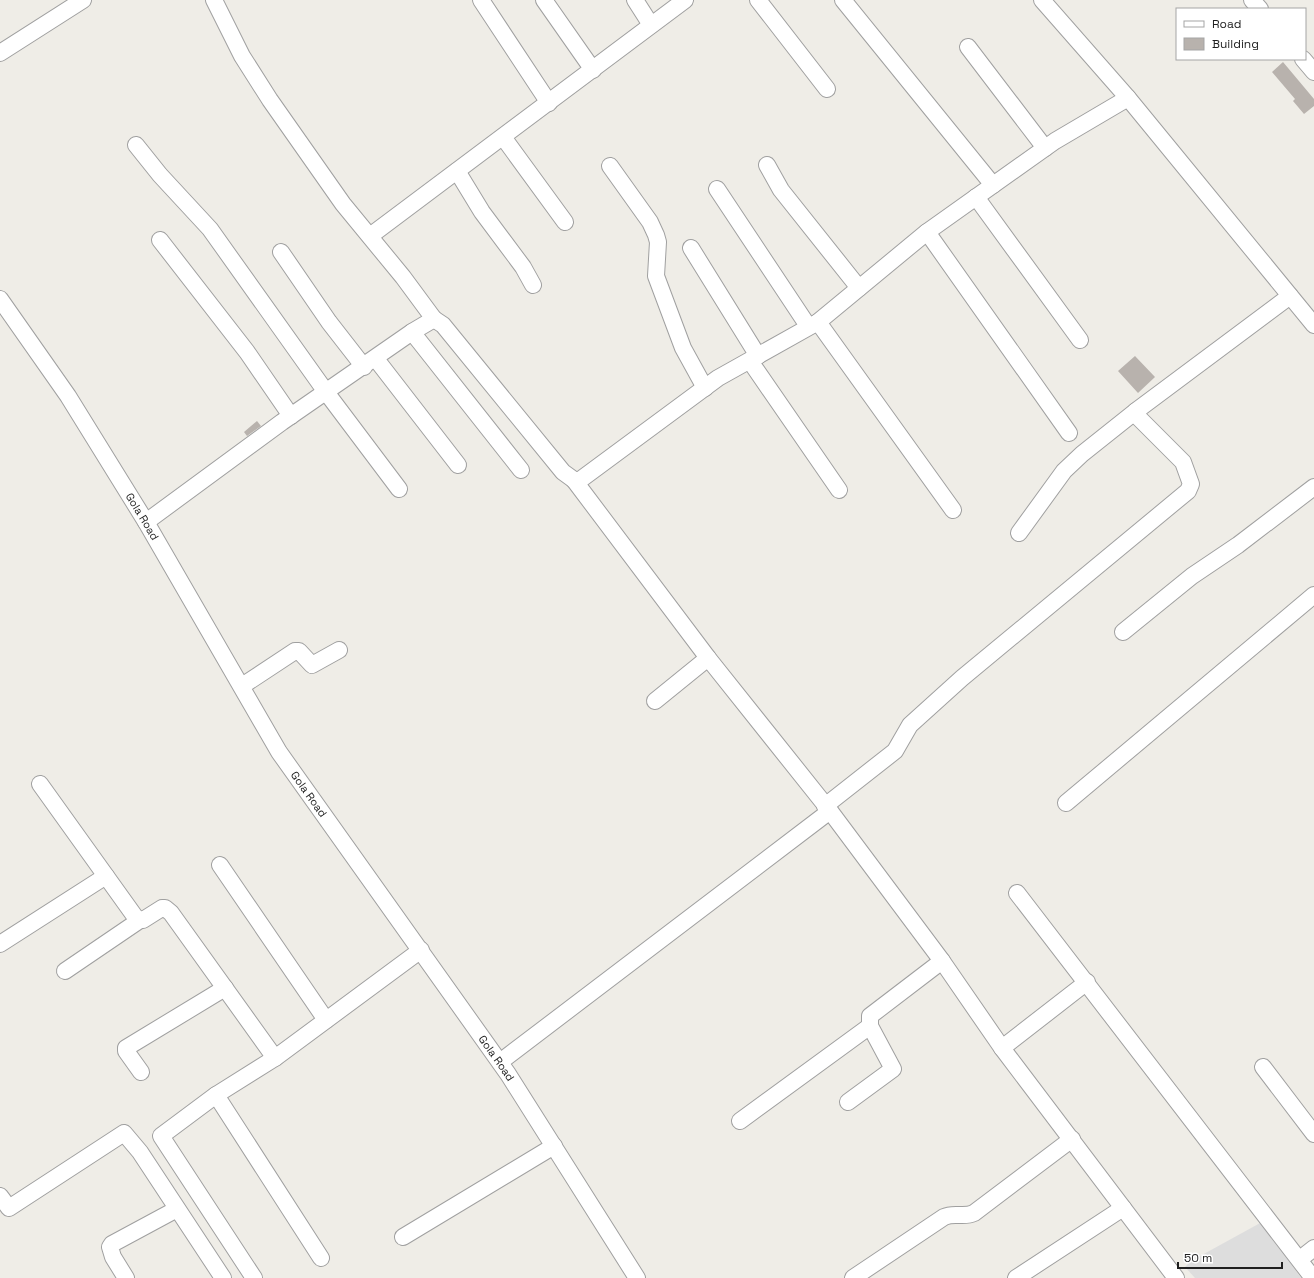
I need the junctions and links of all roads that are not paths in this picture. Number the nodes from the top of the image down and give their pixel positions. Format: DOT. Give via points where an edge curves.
graph roads {
  1 [pos="83,0"];
  2 [pos="214,0"];
  3 [pos="481,0"];
  4 [pos="544,0"];
  5 [pos="635,0"];
  6 [pos="685,0"];
  7 [pos="758,0"];
  8 [pos="843,0"];
  9 [pos="1042,0"];
  10 [pos="1252,0"];
  11 [pos="1259,8"];
  12 [pos="651,25"];
  13 [pos="968,47"];
  14 [pos="0,53"];
  15 [pos="1304,60"];
  16 [pos="593,70"];
  17 [pos="1314,72"];
  18 [pos="827,90"];
  19 [pos="1128,98"];
  20 [pos="549,103"];
  21 [pos="503,137"];
  22 [pos="136,145"];
  23 [pos="1045,148"];
  24 [pos="767,165"];
  25 [pos="610,166"];
  26 [pos="457,171"];
  27 [pos="993,185"];
  28 [pos="717,190"];
  29 [pos="976,197"];
  30 [pos="565,222"];
  31 [pos="927,232"];
  32 [pos="370,236"];
  33 [pos="160,240"];
  34 [pos="691,248"];
  35 [pos="281,252"];
  36 [pos="533,285"];
  37 [pos="859,288"];
  38 [pos="1290,296"];
  39 [pos="0,299"];
  40 [pos="434,319"];
  41 [pos="813,324"];
  42 [pos="1314,325"];
  43 [pos="412,332"];
  44 [pos="1080,340"];
  45 [pos="754,358"];
  46 [pos="370,363"];
  47 [pos="705,388"];
  48 [pos="326,392"];
  49 [pos="1136,411"];
  50 [pos="291,416"];
  51 [pos="1069,433"];
  52 [pos="458,465"];
  53 [pos="521,470"];
  54 [pos="574,480"];
  55 [pos="1314,486"];
  56 [pos="399,488"];
  57 [pos="839,490"];
  58 [pos="953,510"];
  59 [pos="146,522"];
  60 [pos="1019,533"];
  61 [pos="1314,595"];
  62 [pos="1123,632"];
  63 [pos="338,650"];
  64 [pos="708,658"];
  65 [pos="242,686"];
  66 [pos="654,701"];
  67 [pos="40,784"];
  68 [pos="1066,803"];
  69 [pos="828,809"];
  70 [pos="220,865"];
  71 [pos="106,876"];
  72 [pos="1017,893"];
  73 [pos="140,920"];
  74 [pos="0,944"];
  75 [pos="421,950"];
  76 [pos="942,961"];
  77 [pos="65,971"];
  78 [pos="1087,982"];
  79 [pos="225,988"];
  80 [pos="326,1020"];
  81 [pos="870,1026"];
  82 [pos="1002,1048"];
  83 [pos="275,1058"];
  84 [pos="500,1062"];
  85 [pos="1263,1067"];
  86 [pos="141,1072"];
  87 [pos="216,1095"];
  88 [pos="848,1102"];
  89 [pos="740,1121"];
  90 [pos="1314,1134"];
  91 [pos="1072,1140"];
  92 [pos="554,1146"];
  93 [pos="0,1196"];
  94 [pos="1123,1208"];
  95 [pos="177,1209"];
  96 [pos="403,1237"];
  97 [pos="1314,1248"];
  98 [pos="321,1258"];
  99 [pos="1300,1259"];
  100 [pos="126,1278"];
  101 [pos="223,1278"];
  102 [pos="254,1278"];
  103 [pos="637,1278"];
  104 [pos="853,1278"];
  105 [pos="1016,1278"];
  106 [pos="1176,1278"];
  107 [pos="1314,1278"];
  1 -- 14 [label="street"];
  2 -- 32 [label="street" via="242,56 270,100 343,204"];
  3 -- 20 [label="street"];
  4 -- 16 [label="street"];
  5 -- 12 [label="street"];
  6 -- 12 [label="street"];
  7 -- 18 [label="street"];
  8 -- 27 [label="street"];
  9 -- 19 [label="street"];
  10 -- 11 [label="street"];
  12 -- 16 [label="street"];
  13 -- 23 [label="street"];
  15 -- 17 [label="street"];
  16 -- 20 [label="street"];
  19 -- 23 [label="street"];
  19 -- 38 [label="street"];
  20 -- 21 [label="street"];
  21 -- 26 [label="street"];
  21 -- 30 [label="street"];
  22 -- 48 [label="street" via="210,229"];
  23 -- 27 [label="street"];
  24 -- 37 [label="street" via="784,194"];
  25 -- 47 [label="street" via="650,222 656,235 656,276 683,348"];
  26 -- 32 [label="street"];
  26 -- 36 [label="street"];
  27 -- 29 [label="street"];
  28 -- 41 [label="street"];
  29 -- 31 [label="street"];
  29 -- 44 [label="street"];
  31 -- 37 [label="street"];
  31 -- 51 [label="street"];
  32 -- 40 [label="street"];
  33 -- 50 [label="street" via="247,352"];
  34 -- 45 [label="street"];
  35 -- 46 [label="street" via="329,322"];
  37 -- 41 [label="street"];
  38 -- 42 [label="street"];
  38 -- 49 [label="street"];
  39 -- 59 [label="street, Gola Road" via="68,396"];
  40 -- 43 [label="street"];
  40 -- 54 [label="street" via="443,325 562,472"];
  41 -- 45 [label="street"];
  41 -- 58 [label="street"];
  43 -- 46 [label="street"];
  43 -- 53 [label="street"];
  45 -- 47 [label="street"];
  45 -- 57 [label="street"];
  46 -- 48 [label="street"];
  46 -- 52 [label="street"];
  47 -- 54 [label="street" via="587,476"];
  48 -- 50 [label="street"];
  48 -- 56 [label="street"];
  49 -- 60 [label="street" via="1064,471"];
  49 -- 69 [label="street" via="1138,417 1183,462 1189,475 1190,488 962,678 910,725 895,751"];
  50 -- 59 [label="street"];
  54 -- 64 [label="street"];
  55 -- 62 [label="street" via="1238,545 1192,576"];
  59 -- 65 [label="street, Gola Road"];
  61 -- 68 [label="street"];
  63 -- 65 [label="street" via="312,665 299,651 295,651"];
  64 -- 66 [label="street"];
  64 -- 69 [label="street"];
  65 -- 75 [label="street, Gola Road" via="279,752"];
  67 -- 71 [label="street"];
  69 -- 76 [label="street"];
  69 -- 84 [label="street"];
  70 -- 80 [label="street"];
  71 -- 73 [label="street" via="134,916"];
  71 -- 74 [label="street"];
  72 -- 78 [label="street"];
  73 -- 77 [label="street"];
  73 -- 79 [label="street" via="162,908 169,911"];
  75 -- 80 [label="street"];
  75 -- 84 [label="street, Gola Road"];
  76 -- 81 [label="street" via="872,1013 869,1019"];
  76 -- 82 [label="street"];
  78 -- 82 [label="street"];
  78 -- 99 [label="street"];
  79 -- 83 [label="street"];
  79 -- 86 [label="street" via="127,1047 126,1051"];
  80 -- 83 [label="street"];
  81 -- 88 [label="street" via="893,1069"];
  81 -- 89 [label="street"];
  82 -- 91 [label="street"];
  83 -- 87 [label="street"];
  84 -- 92 [label="street, Gola Road"];
  85 -- 90 [label="street"];
  87 -- 98 [label="street"];
  87 -- 102 [label="street" via="161,1136"];
  91 -- 94 [label="street"];
  91 -- 104 [label="street" via="974,1213 966,1216 951,1214 944,1217"];
  92 -- 96 [label="street"];
  92 -- 103 [label="street, Gola Road"];
  93 -- 95 [label="street" via="9,1208 124,1133 140,1152"];
  94 -- 105 [label="street"];
  94 -- 106 [label="street"];
  95 -- 100 [label="street" via="112,1244 110,1247 113,1257"];
  95 -- 101 [label="street"];
  97 -- 99 [label="street"];
  99 -- 107 [label="street"];
}
